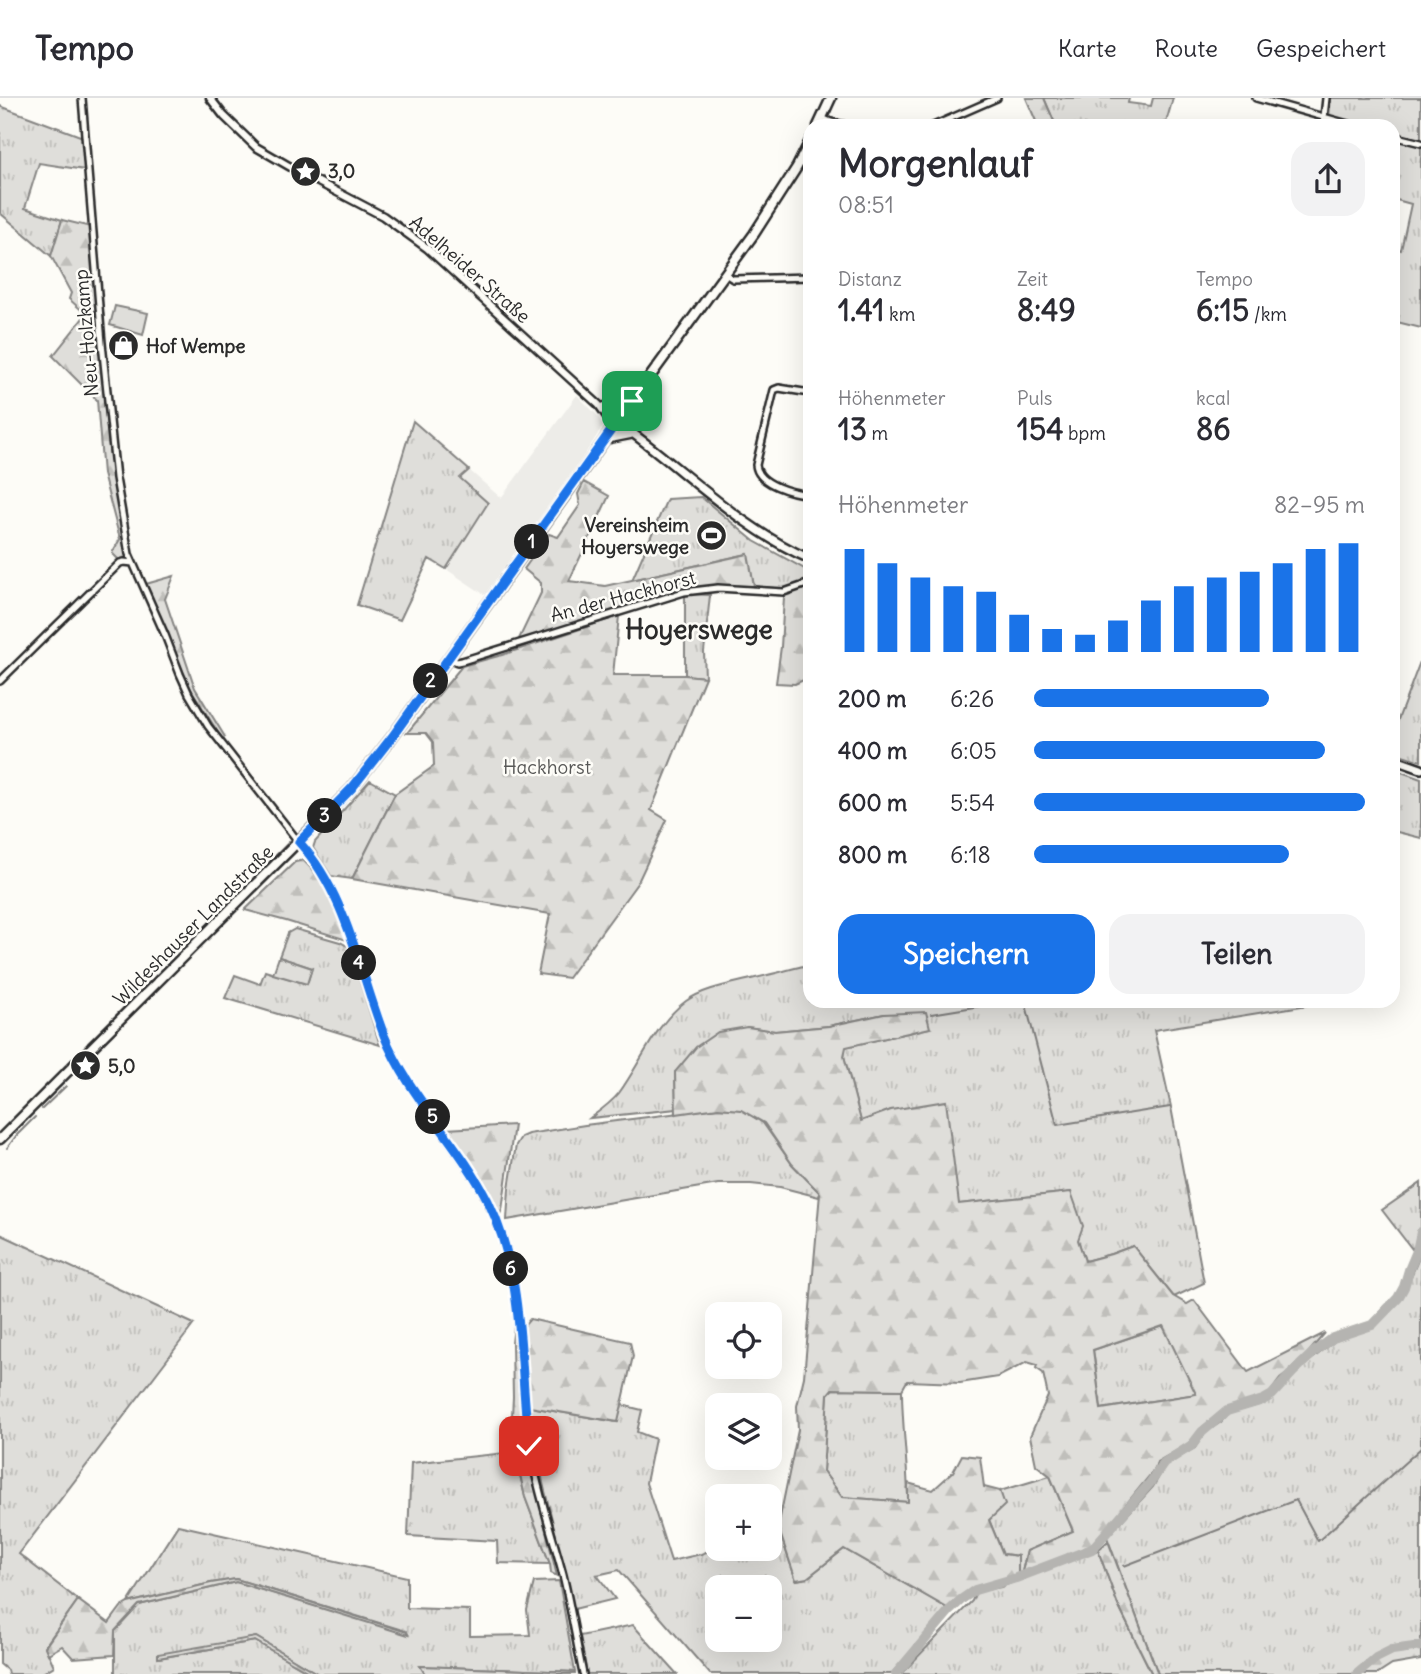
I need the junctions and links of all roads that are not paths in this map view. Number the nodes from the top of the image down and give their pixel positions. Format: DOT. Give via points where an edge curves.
graph roads {
  1 [pos="82,98"];
  2 [pos="210,98"];
  3 [pos="831,98"];
  4 [pos="997,98"];
  5 [pos="1256,98"];
  6 [pos="1326,98"];
  7 [pos="1324,118"];
  8 [pos="821,119"];
  9 [pos="949,119"];
  10 [pos="1328,119"];
  11 [pos="1400,138"];
  12 [pos="1421,143"];
  13 [pos="803,157"];
  14 [pos="725,274"];
  15 [pos="803,277"];
  16 [pos="803,392"];
  17 [pos="632,401"];
  18 [pos="602,406"];
  19 [pos="618,421"];
  20 [pos="632,435"];
  21 [pos="605,439"];
  22 [pos="803,494"];
  23 [pos="803,555"];
  24 [pos="133,563"];
  25 [pos="803,585"];
  26 [pos="448,658"];
  27 [pos="0,681"];
  28 [pos="1400,762"];
  29 [pos="1421,769"];
  30 [pos="299,842"];
  31 [pos="0,1139"];
  32 [pos="583,1674"];
  1 -- 24 [label="street, Neu-Holzkamp" via="113,451"];
  2 -- 18 [label="street, Adelheider Straße" via="256,147 383,216 427,248"];
  3 -- 8 [label="main road"];
  4 -- 9 [label="street"];
  5 -- 7 [label="street"];
  6 -- 7 [label="street"];
  7 -- 10 [label="street"];
  11 -- 12 [label="street"];
  13 -- 14 [label="main road, Wildeshauser Landstraße"];
  14 -- 15 [label="street" via="733,279"];
  14 -- 17 [label="main road, Wildeshauser Landstraße"];
  16 -- 22 [label="street" via="774,390 756,466 761,478"];
  17 -- 18 [label="main road"];
  17 -- 19 [label="main road, Wildeshauser Landstraße"];
  18 -- 19 [label="street, Adelheider Straße"];
  19 -- 20 [label="main road"];
  19 -- 21 [label="main road, Wildeshauser Landstraße"];
  20 -- 21 [label="main road"];
  20 -- 23 [label="main road" via="749,523"];
  21 -- 26 [label="main road, Wildeshauser Landstraße"];
  24 -- 27 [label="street" via="120,563"];
  24 -- 30 [label="street, Neu-Holzkamp" via="184,684 208,726"];
  25 -- 26 [label="street, An der Hackhorst" via="784,592 718,588 684,592 462,661"];
  26 -- 30 [label="main road, Wildeshauser Landstraße" via="352,788"];
  28 -- 29 [label="main road"];
  30 -- 31 [label="main road, Wildeshauser Landstraße"];
  30 -- 32 [label="street, Neu-Holzkamp" via="336,900 391,1051 471,1173 497,1222 511,1266 518,1313 529,1446"];
}
